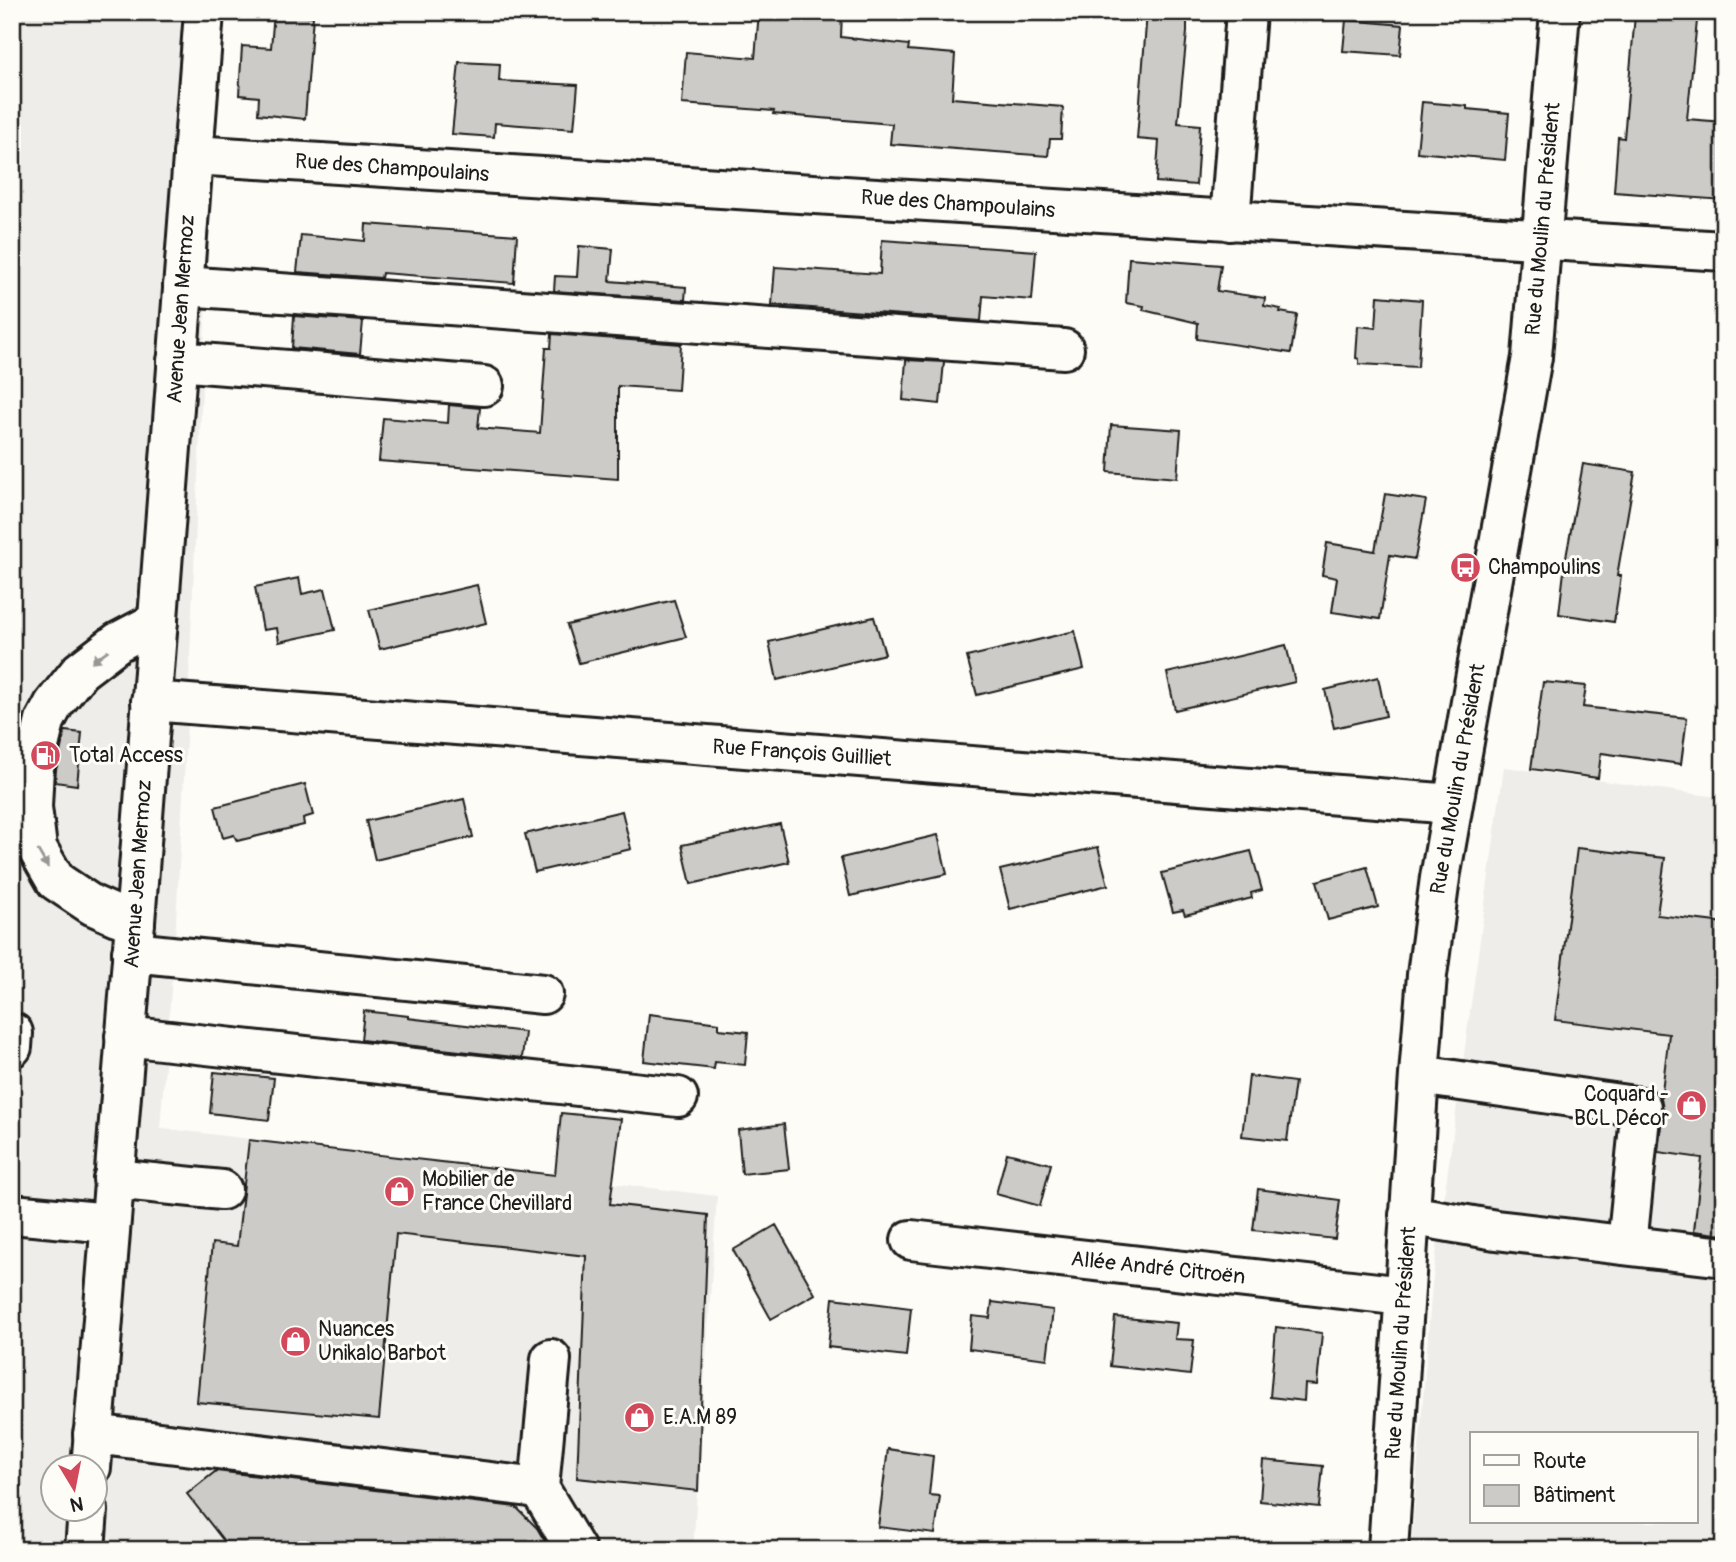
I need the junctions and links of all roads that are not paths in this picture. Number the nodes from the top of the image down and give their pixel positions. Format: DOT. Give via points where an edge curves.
graph roads {
  1 [pos="204,12"];
  2 [pos="1246,12"];
  3 [pos="1560,12"];
  4 [pos="193,155"];
  5 [pos="1230,221"];
  6 [pos="1542,241"];
  7 [pos="1724,251"];
  8 [pos="183,286"];
  9 [pos="1064,349"];
  10 [pos="177,360"];
  11 [pos="484,386"];
  12 [pos="158,621"];
  13 [pos="151,701"];
  14 [pos="1452,804"];
  15 [pos="134,937"];
  16 [pos="543,994"];
  17 [pos="125,1036"];
  18 [pos="1419,1075"];
  19 [pos="678,1097"];
  20 [pos="113,1179"];
  21 [pos="222,1190"];
  22 [pos="12,1214"];
  23 [pos="1409,1215"];
  24 [pos="110,1223"];
  25 [pos="911,1240"];
  26 [pos="1627,1245"];
  27 [pos="1724,1257"];
  28 [pos="1404,1296"];
  29 [pos="551,1359"];
  30 [pos="92,1451"];
  31 [pos="539,1488"];
  32 [pos="87,1524"];
  33 [pos="85,1550"];
  34 [pos="576,1550"];
  35 [pos="1388,1550"];
  1 -- 4 [label="street, Avenue Jean Mermoz"];
  2 -- 5 [label="street"];
  3 -- 6 [label="street, Rue du Moulin du Président"];
  4 -- 5 [label="street, Rue des Champoulains"];
  4 -- 8 [label="street, Avenue Jean Mermoz"];
  5 -- 6 [label="street, Rue des Champoulains"];
  6 -- 7 [label="street, Rue des Champoulains"];
  6 -- 14 [label="street, Rue du Moulin du Président" via="1532,357"];
  8 -- 9 [label="street"];
  8 -- 10 [label="street, Avenue Jean Mermoz"];
  10 -- 11 [label="street"];
  10 -- 12 [label="street, Avenue Jean Mermoz"];
  12 -- 13 [label="street, Avenue Jean Mermoz"];
  12 -- 15 [label="street, one-way" via="118,642 80,671 45,721 34,766 37,848 56,881"];
  13 -- 14 [label="street, Rue François Guilliet"];
  13 -- 15 [label="street, Avenue Jean Mermoz"];
  14 -- 18 [label="street, Rue du Moulin du Président" via="1427,975"];
  15 -- 16 [label="street"];
  15 -- 17 [label="street, Avenue Jean Mermoz"];
  17 -- 19 [label="street"];
  17 -- 20 [label="street, Avenue Jean Mermoz"];
  18 -- 23 [label="street, Rue du Moulin du Président"];
  18 -- 26 [label="street" via="1641,1107"];
  20 -- 21 [label="street"];
  20 -- 24 [label="street, Avenue Jean Mermoz"];
  22 -- 24 [label="street"];
  23 -- 26 [label="street"];
  23 -- 28 [label="street, Rue du Moulin du Président"];
  24 -- 30 [label="street, Avenue Jean Mermoz"];
  25 -- 28 [label="street, Allée André Citroën"];
  26 -- 27 [label="street"];
  28 -- 35 [label="street, Rue du Moulin du Président"];
  29 -- 31 [label="street"];
  30 -- 31 [label="street"];
  31 -- 34 [label="street"];
  32 -- 33 [label="street"];
}
